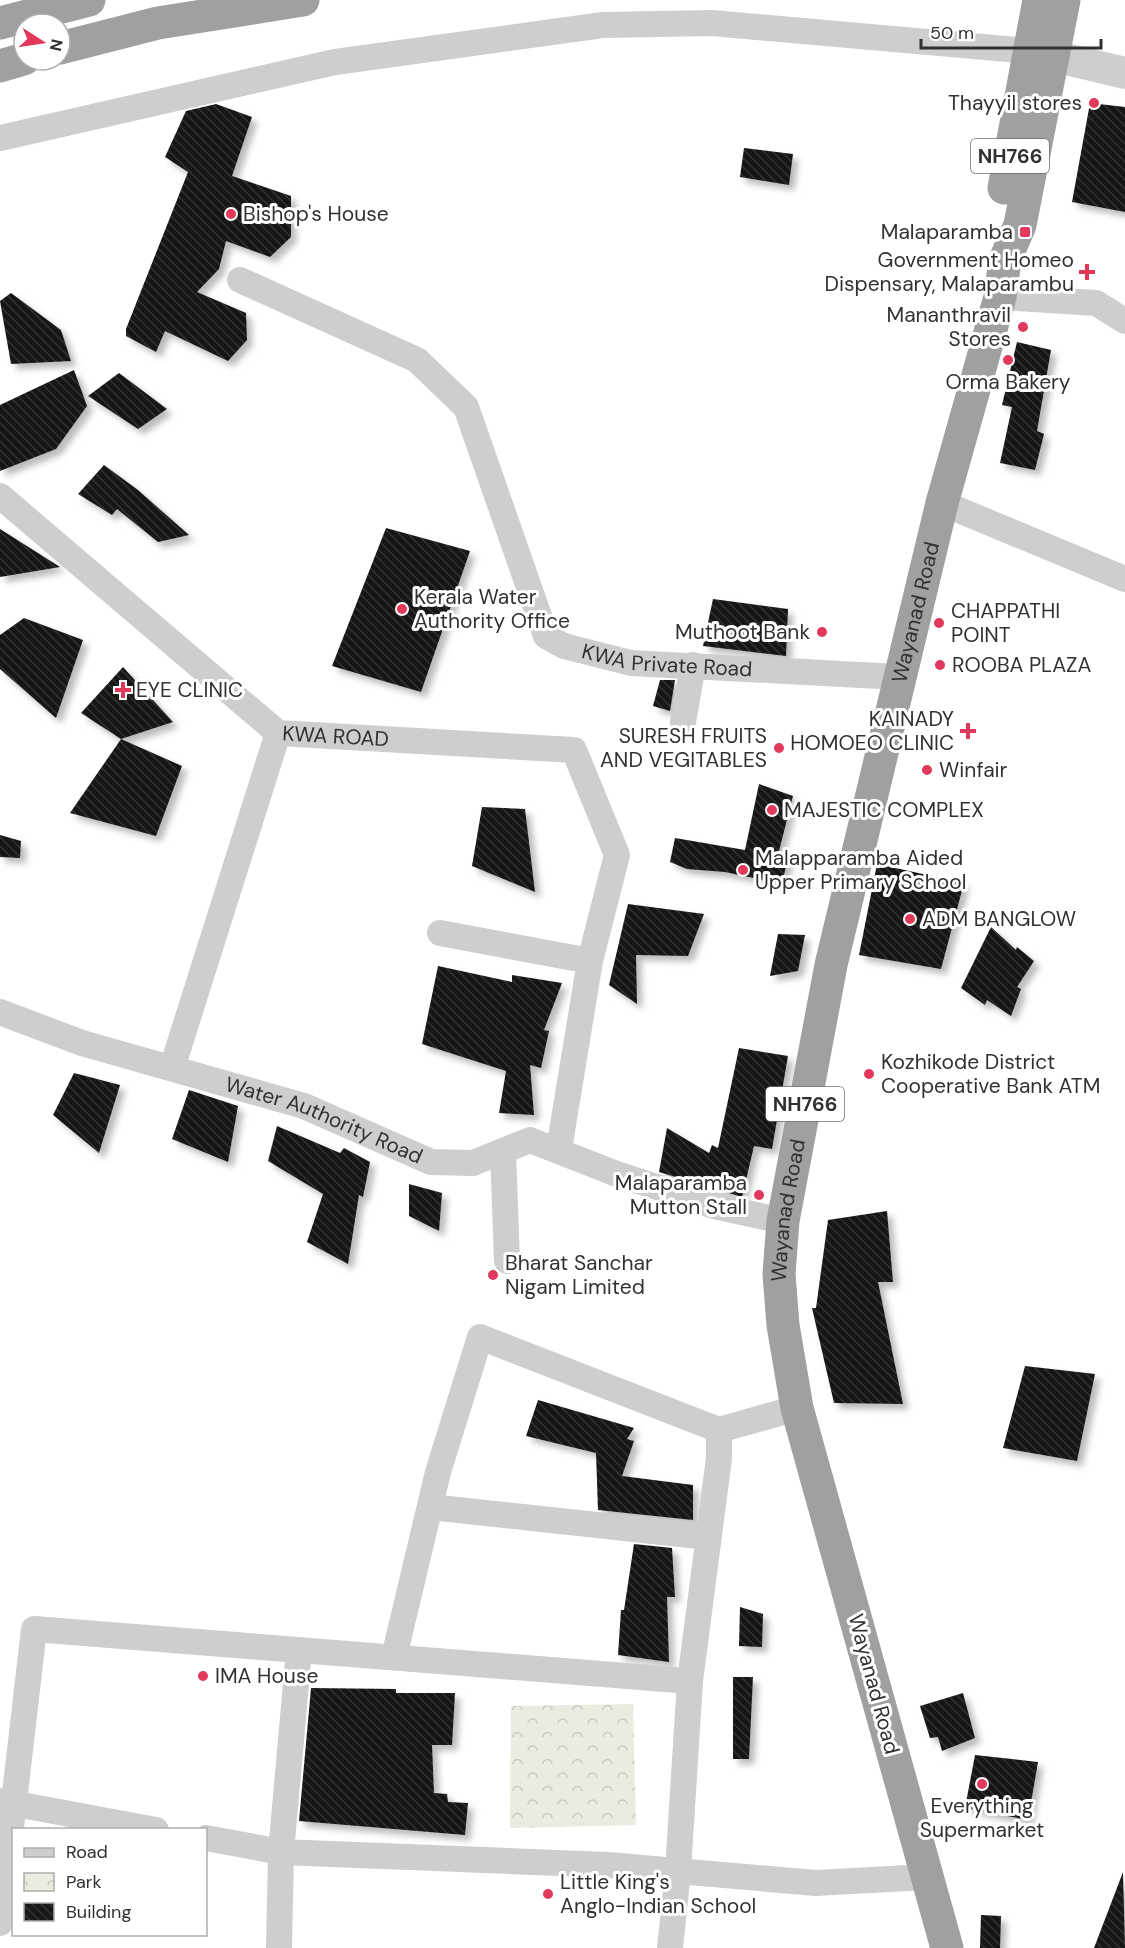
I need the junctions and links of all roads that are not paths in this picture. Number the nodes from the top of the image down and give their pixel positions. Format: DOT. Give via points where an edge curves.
graph roads {
  1 [pos="90,0"];
  2 [pos="303,0"];
  3 [pos="1039,0"];
  4 [pos="1064,0"];
  5 [pos="0,23"];
  6 [pos="72,45"];
  7 [pos="1042,54"];
  8 [pos="1125,72"];
  9 [pos="0,138"];
  10 [pos="240,280"];
  11 [pos="1000,297"];
  12 [pos="1125,321"];
  13 [pos="0,496"];
  14 [pos="942,503"];
  15 [pos="1125,579"];
  16 [pos="693,665"];
  17 [pos="899,677"];
  18 [pos="683,722"];
  19 [pos="278,733"];
  20 [pos="440,933"];
  21 [pos="591,961"];
  22 [pos="0,1012"];
  23 [pos="172,1068"];
  24 [pos="559,1149"];
  25 [pos="503,1151"];
  26 [pos="783,1221"];
  27 [pos="507,1261"];
  28 [pos="797,1408"];
  29 [pos="719,1430"];
  30 [pos="430,1507"];
  31 [pos="708,1537"];
  32 [pos="299,1650"];
  33 [pos="394,1658"];
  34 [pos="690,1681"];
  35 [pos="7,1802"];
  36 [pos="145,1828"];
  37 [pos="207,1838"];
  38 [pos="281,1852"];
  39 [pos="678,1871"];
  40 [pos="926,1877"];
  41 [pos="0,1923"];
  42 [pos="279,1948"];
  43 [pos="670,1948"];
  44 [pos="947,1948"];
  1 -- 5 [label="highway"];
  2 -- 6 [label="highway" via="158,23"];
  3 -- 7 [label="highway, Wayanad Road / NH766"];
  4 -- 7 [label="highway, Wayanad Road / NH766"];
  7 -- 8 [label="street"];
  7 -- 9 [label="street" via="712,23 603,25 335,62"];
  7 -- 11 [label="highway, Wayanad Road / NH766" via="1020,225 1005,260"];
  10 -- 16 [label="street, KWA Private Road" via="417,360 466,407 546,636 564,646 631,663"];
  11 -- 12 [label="street" via="1096,303"];
  11 -- 14 [label="highway, Wayanad Road / NH766"];
  13 -- 19 [label="street, KWA ROAD"];
  14 -- 15 [label="street"];
  14 -- 17 [label="highway, Wayanad Road / NH766"];
  16 -- 17 [label="street, KWA Private Road"];
  16 -- 18 [label="street"];
  17 -- 26 [label="highway, Wayanad Road / NH766" via="831,965"];
  19 -- 21 [label="street, KWA ROAD" via="574,750 617,855"];
  19 -- 23 [label="street"];
  20 -- 21 [label="street"];
  21 -- 24 [label="street"];
  22 -- 23 [label="street, Water Authority Road" via="82,1043"];
  23 -- 25 [label="street, Water Authority Road" via="304,1106 431,1162 473,1163"];
  24 -- 25 [label="street, Water Authority Road" via="531,1140"];
  24 -- 26 [label="street, Water Authority Road" via="614,1173 703,1203"];
  25 -- 27 [label="street"];
  26 -- 28 [label="highway, Wayanad Road / NH766" via="779,1274"];
  28 -- 29 [label="street"];
  28 -- 40 [label="highway, Wayanad Road / NH766"];
  29 -- 30 [label="street" via="480,1337"];
  29 -- 31 [label="street"];
  30 -- 31 [label="street"];
  30 -- 33 [label="street"];
  31 -- 34 [label="street"];
  32 -- 33 [label="street"];
  32 -- 35 [label="street" via="34,1629"];
  32 -- 38 [label="street"];
  33 -- 34 [label="street"];
  34 -- 39 [label="street"];
  35 -- 36 [label="street"];
  35 -- 41 [label="street"];
  37 -- 38 [label="street"];
  38 -- 39 [label="street"];
  38 -- 42 [label="street"];
  39 -- 40 [label="street" via="816,1882"];
  39 -- 43 [label="street"];
  40 -- 44 [label="highway, Wayanad Road / NH766"];
}
